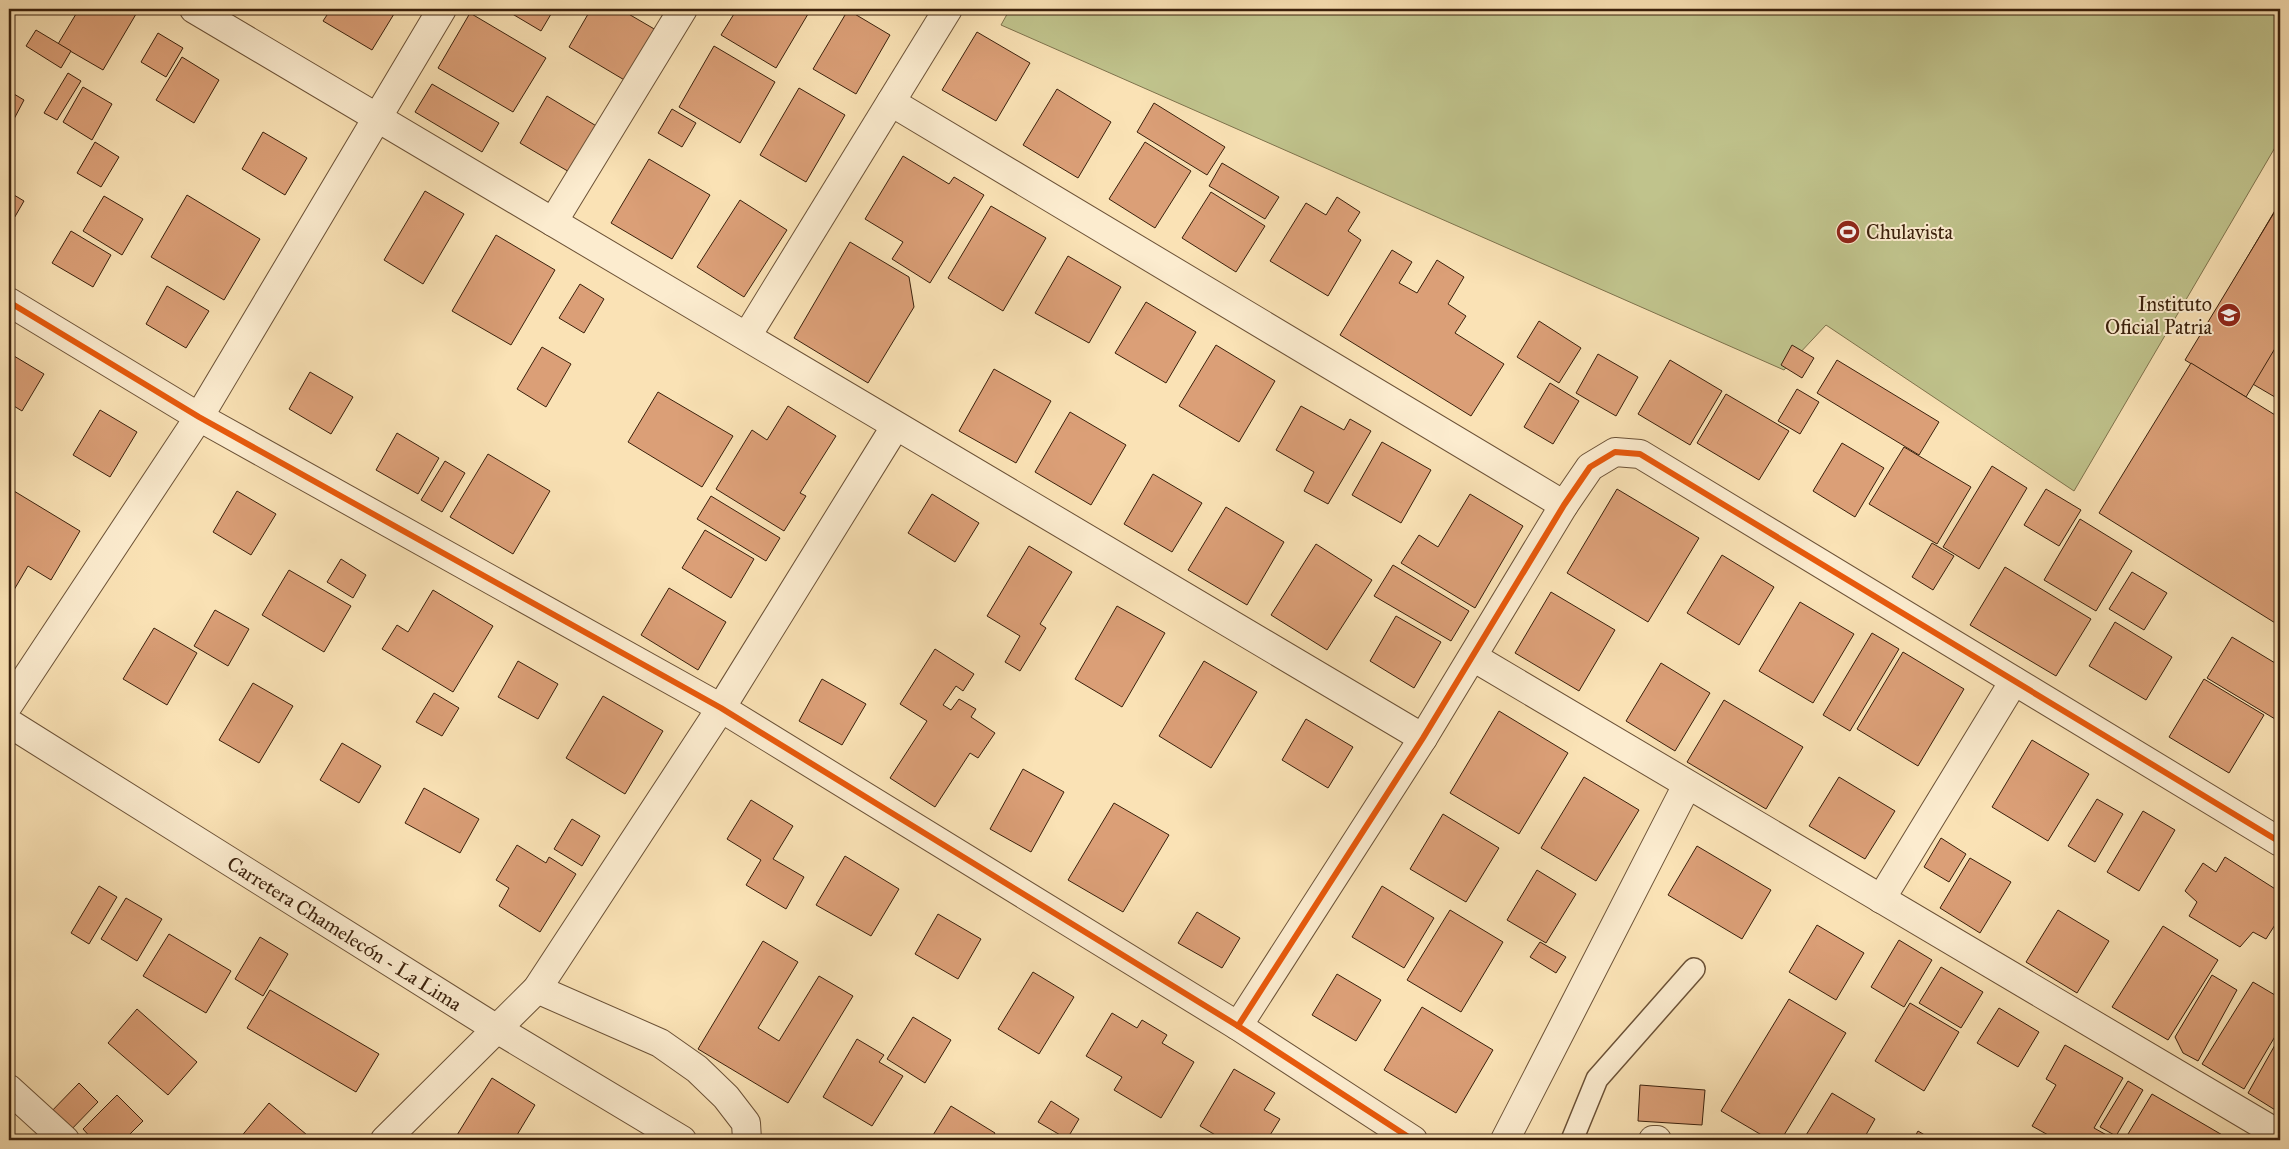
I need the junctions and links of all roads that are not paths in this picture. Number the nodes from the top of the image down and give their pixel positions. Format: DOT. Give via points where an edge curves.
graph roads {
  1 [pos="194,9"];
  2 [pos="442,9"];
  3 [pos="683,9"];
  4 [pos="948,9"];
  5 [pos="891,102"];
  6 [pos="377,118"];
  7 [pos="553,222"];
  8 [pos="9,302"];
  9 [pos="747,336"];
  10 [pos="198,417"];
  11 [pos="895,426"];
  12 [pos="1564,505"];
  13 [pos="1473,657"];
  14 [pos="2014,681"];
  15 [pos="9,704"];
  16 [pos="721,708"];
  17 [pos="9,723"];
  18 [pos="1423,738"];
  19 [pos="1687,784"];
  20 [pos="2280,842"];
  21 [pos="1881,899"];
  22 [pos="1694,969"];
  23 [pos="537,989"];
  24 [pos="1238,1026"];
  25 [pos="497,1029"];
  26 [pos="9,1089"];
  27 [pos="2280,1135"];
  28 [pos="65,1140"];
  29 [pos="385,1140"];
  30 [pos="682,1140"];
  31 [pos="747,1140"];
  32 [pos="1413,1140"];
  33 [pos="1505,1140"];
  34 [pos="1572,1140"];
  35 [pos="1653,1140"];
  36 [pos="1657,1140"];
  1 -- 6 [label="street"];
  2 -- 6 [label="street"];
  3 -- 7 [label="street"];
  4 -- 5 [label="street"];
  5 -- 9 [label="street"];
  5 -- 12 [label="street"];
  6 -- 7 [label="street"];
  6 -- 10 [label="street"];
  7 -- 9 [label="street"];
  8 -- 10 [label="street"];
  9 -- 11 [label="street"];
  10 -- 15 [label="street"];
  10 -- 16 [label="street"];
  11 -- 16 [label="street"];
  11 -- 18 [label="street"];
  12 -- 13 [label="street"];
  12 -- 14 [label="street" via="1590,467 1615,452 1640,454"];
  13 -- 18 [label="street"];
  13 -- 19 [label="street"];
  14 -- 20 [label="street"];
  14 -- 21 [label="street"];
  16 -- 23 [label="street"];
  16 -- 24 [label="street"];
  17 -- 25 [label="street, Carretera Chamelecón - La Lima"];
  18 -- 24 [label="street"];
  19 -- 21 [label="street"];
  19 -- 33 [label="street"];
  21 -- 27 [label="street"];
  22 -- 34 [label="lane" via="1597,1079"];
  23 -- 25 [label="street"];
  23 -- 31 [label="street" via="660,1043 697,1069 726,1097 746,1123"];
  24 -- 32 [label="street"];
  25 -- 29 [label="street"];
  25 -- 30 [label="street, Carretera Chamelecón - La Lima"];
  26 -- 28 [label="street"];
  35 -- 36 [label="street"];
}
